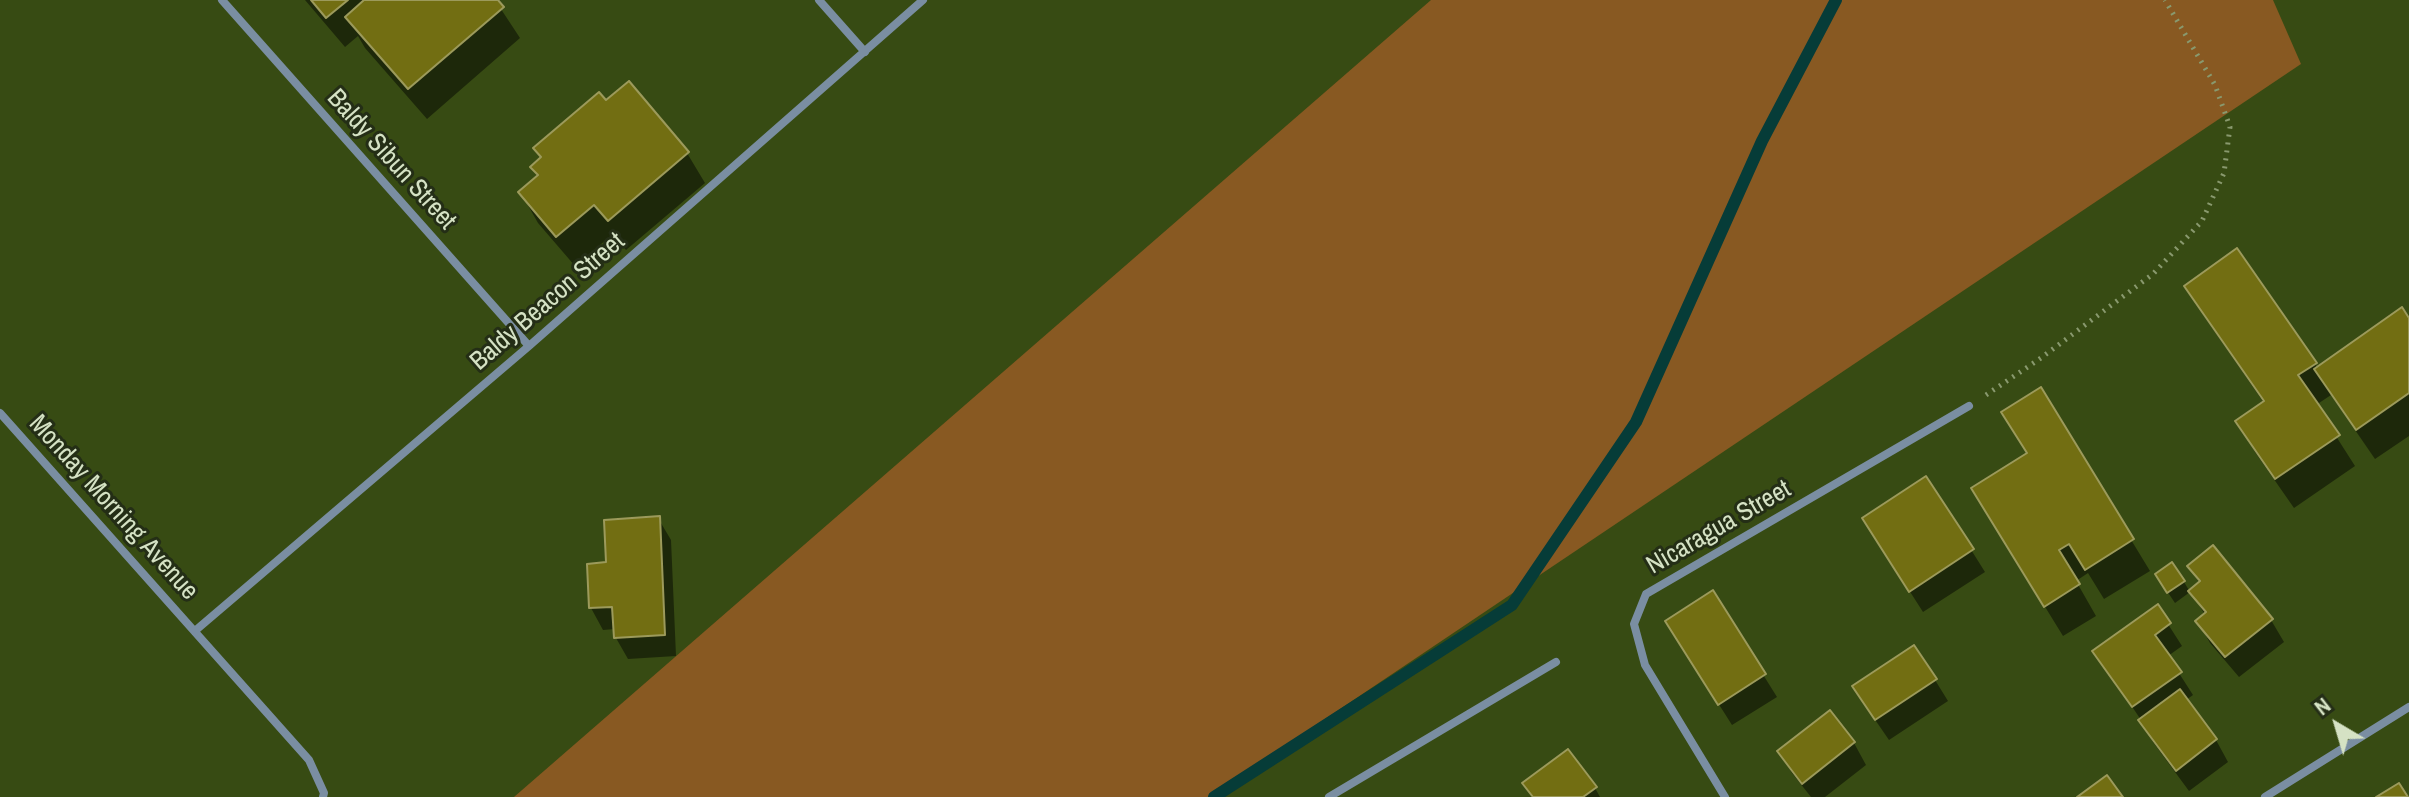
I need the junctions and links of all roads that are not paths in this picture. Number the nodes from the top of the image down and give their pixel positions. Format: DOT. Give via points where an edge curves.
graph roads {
  1 [pos="222,0"];
  2 [pos="819,0"];
  3 [pos="923,0"];
  4 [pos="865,52"];
  5 [pos="529,346"];
  6 [pos="1969,406"];
  7 [pos="0,413"];
  8 [pos="196,630"];
  9 [pos="1556,662"];
  10 [pos="2409,707"];
  11 [pos="323,797"];
  12 [pos="1329,797"];
  13 [pos="1725,797"];
  14 [pos="2265,797"];
  1 -- 5 [label="street, Baldy Sibun Street"];
  2 -- 4 [label="street"];
  3 -- 4 [label="street, Baldy Beacon Street"];
  4 -- 5 [label="street, Baldy Beacon Street"];
  5 -- 8 [label="street, Baldy Beacon Street"];
  6 -- 13 [label="street, Nicaragua Street" via="1646,594 1634,624 1645,665"];
  7 -- 8 [label="street, Monday Morning Avenue"];
  8 -- 11 [label="street, Monday Morning Avenue" via="309,760"];
  9 -- 12 [label="street"];
  10 -- 14 [label="street"];
}
